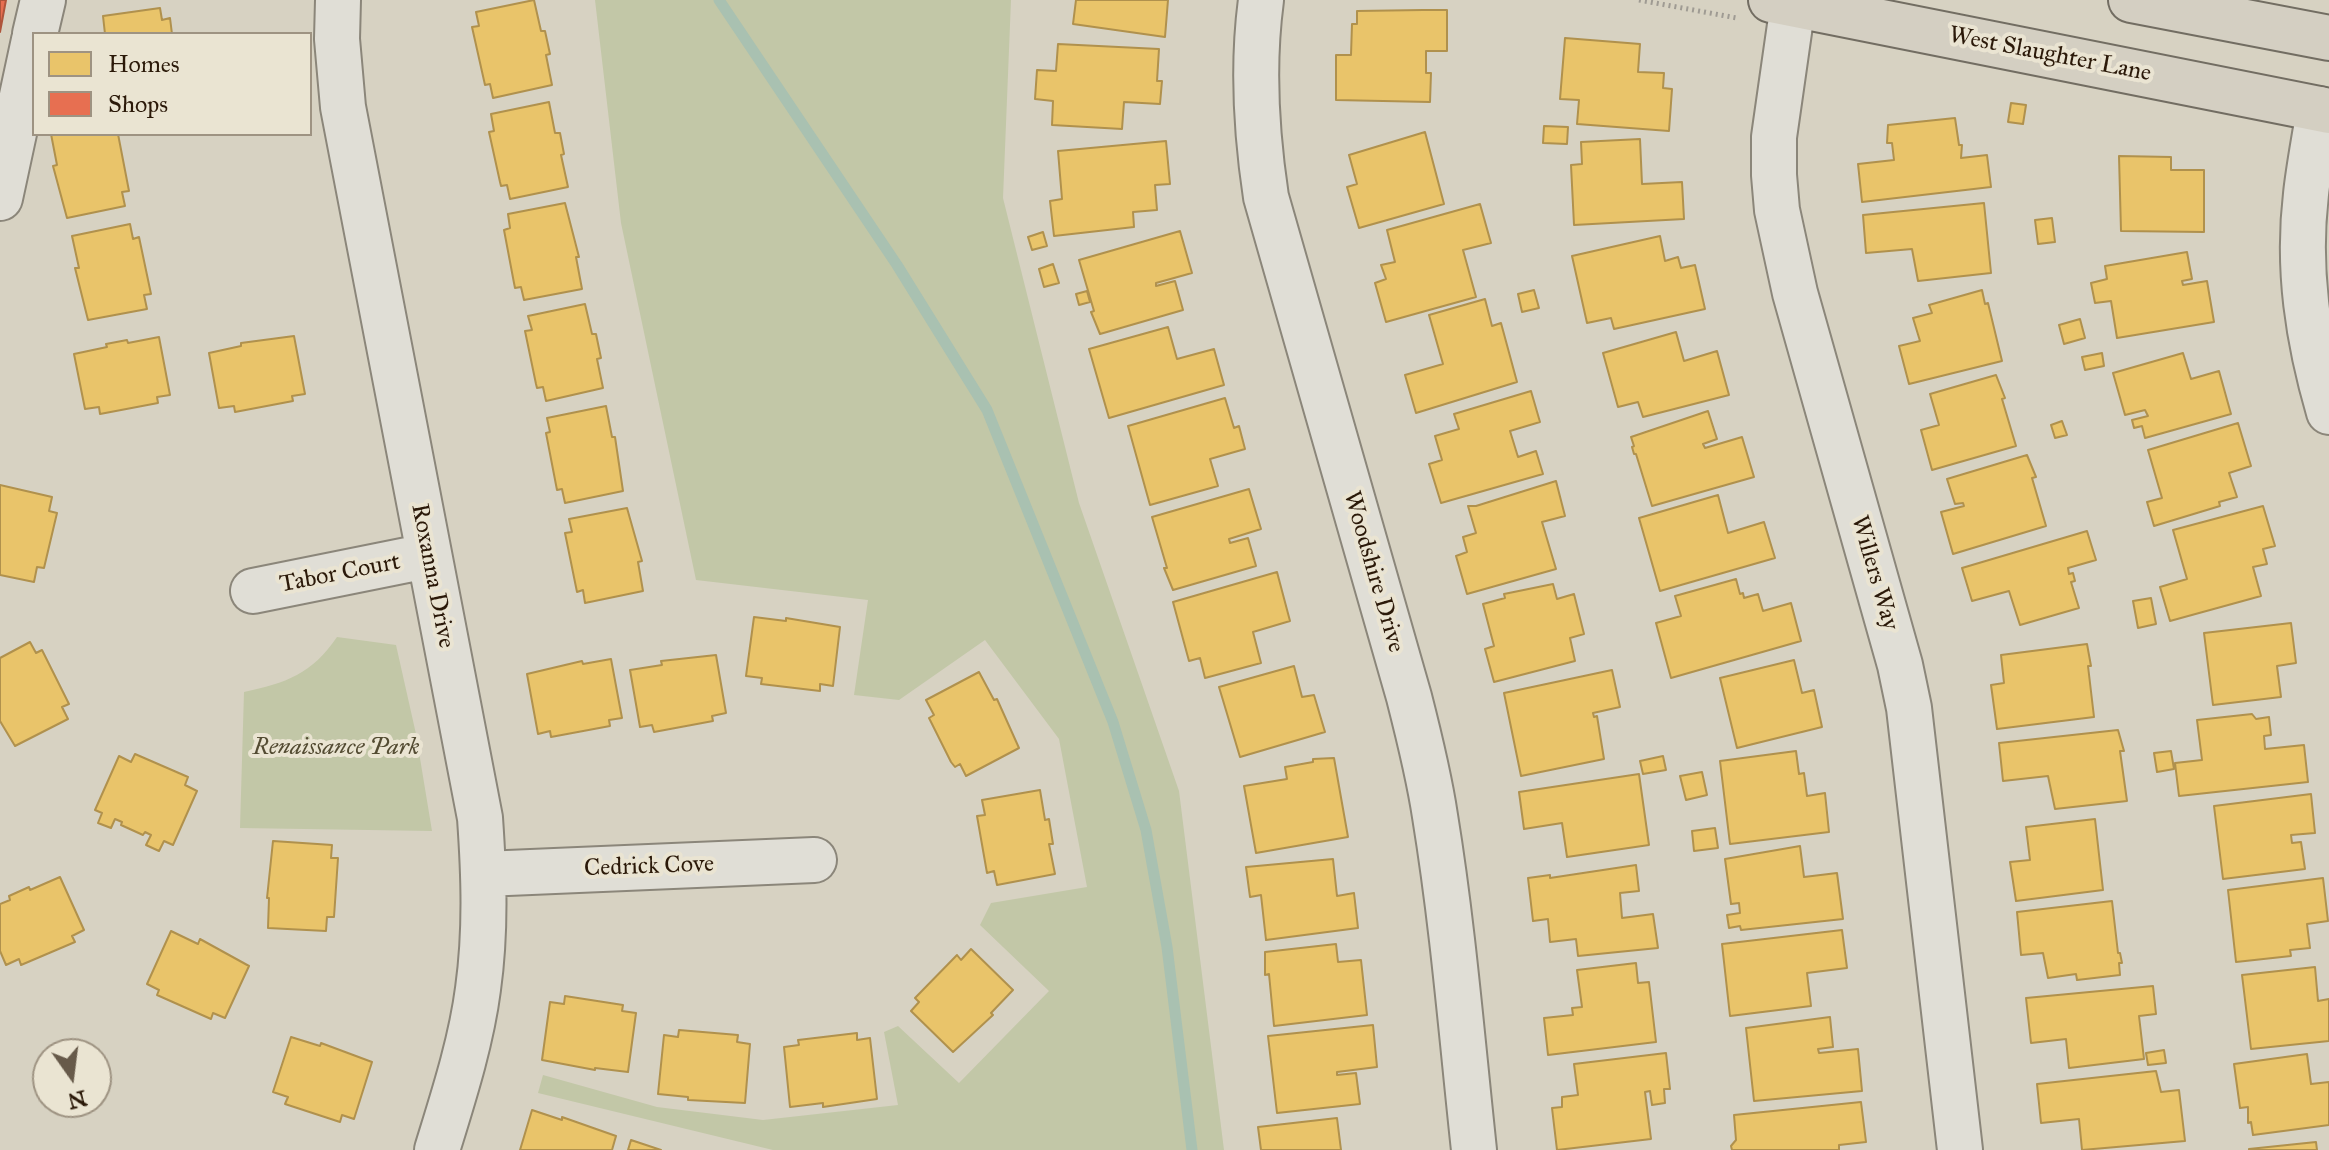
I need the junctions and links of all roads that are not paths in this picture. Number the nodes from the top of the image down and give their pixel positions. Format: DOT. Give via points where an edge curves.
graph roads {
  1 [pos="43,0"];
  2 [pos="338,0"];
  3 [pos="1261,0"];
  4 [pos="2131,0"];
  5 [pos="1782,2"];
  6 [pos="2185,5"];
  7 [pos="35,32"];
  8 [pos="2329,38"];
  9 [pos="32,49"];
  10 [pos="2324,110"];
  11 [pos="0,198"];
  12 [pos="2329,412"];
  13 [pos="427,556"];
  14 [pos="253,591"];
  15 [pos="814,860"];
  16 [pos="484,874"];
  17 [pos="437,1150"];
  18 [pos="1474,1150"];
  19 [pos="1960,1150"];
  1 -- 7 [label="street"];
  2 -- 13 [label="street, Roxanna Drive" via="343,107"];
  3 -- 18 [label="street, Woodshire Drive" via="1255,113 1266,197 1423,756 1441,857"];
  4 -- 6 [label="main road"];
  5 -- 10 [label="main road, West Slaughter Lane"];
  5 -- 19 [label="street, Willers Way" via="1774,137 1777,210 1909,708"];
  6 -- 8 [label="main road"];
  9 -- 11 [label="street"];
  10 -- 12 [label="street" via="2306,195 2302,256 2306,314"];
  13 -- 14 [label="street, Tabor Court"];
  13 -- 16 [label="street, Roxanna Drive" via="480,818"];
  15 -- 16 [label="street, Cedrick Cove"];
  16 -- 17 [label="street, Roxanna Drive" via="478,992"];
}
